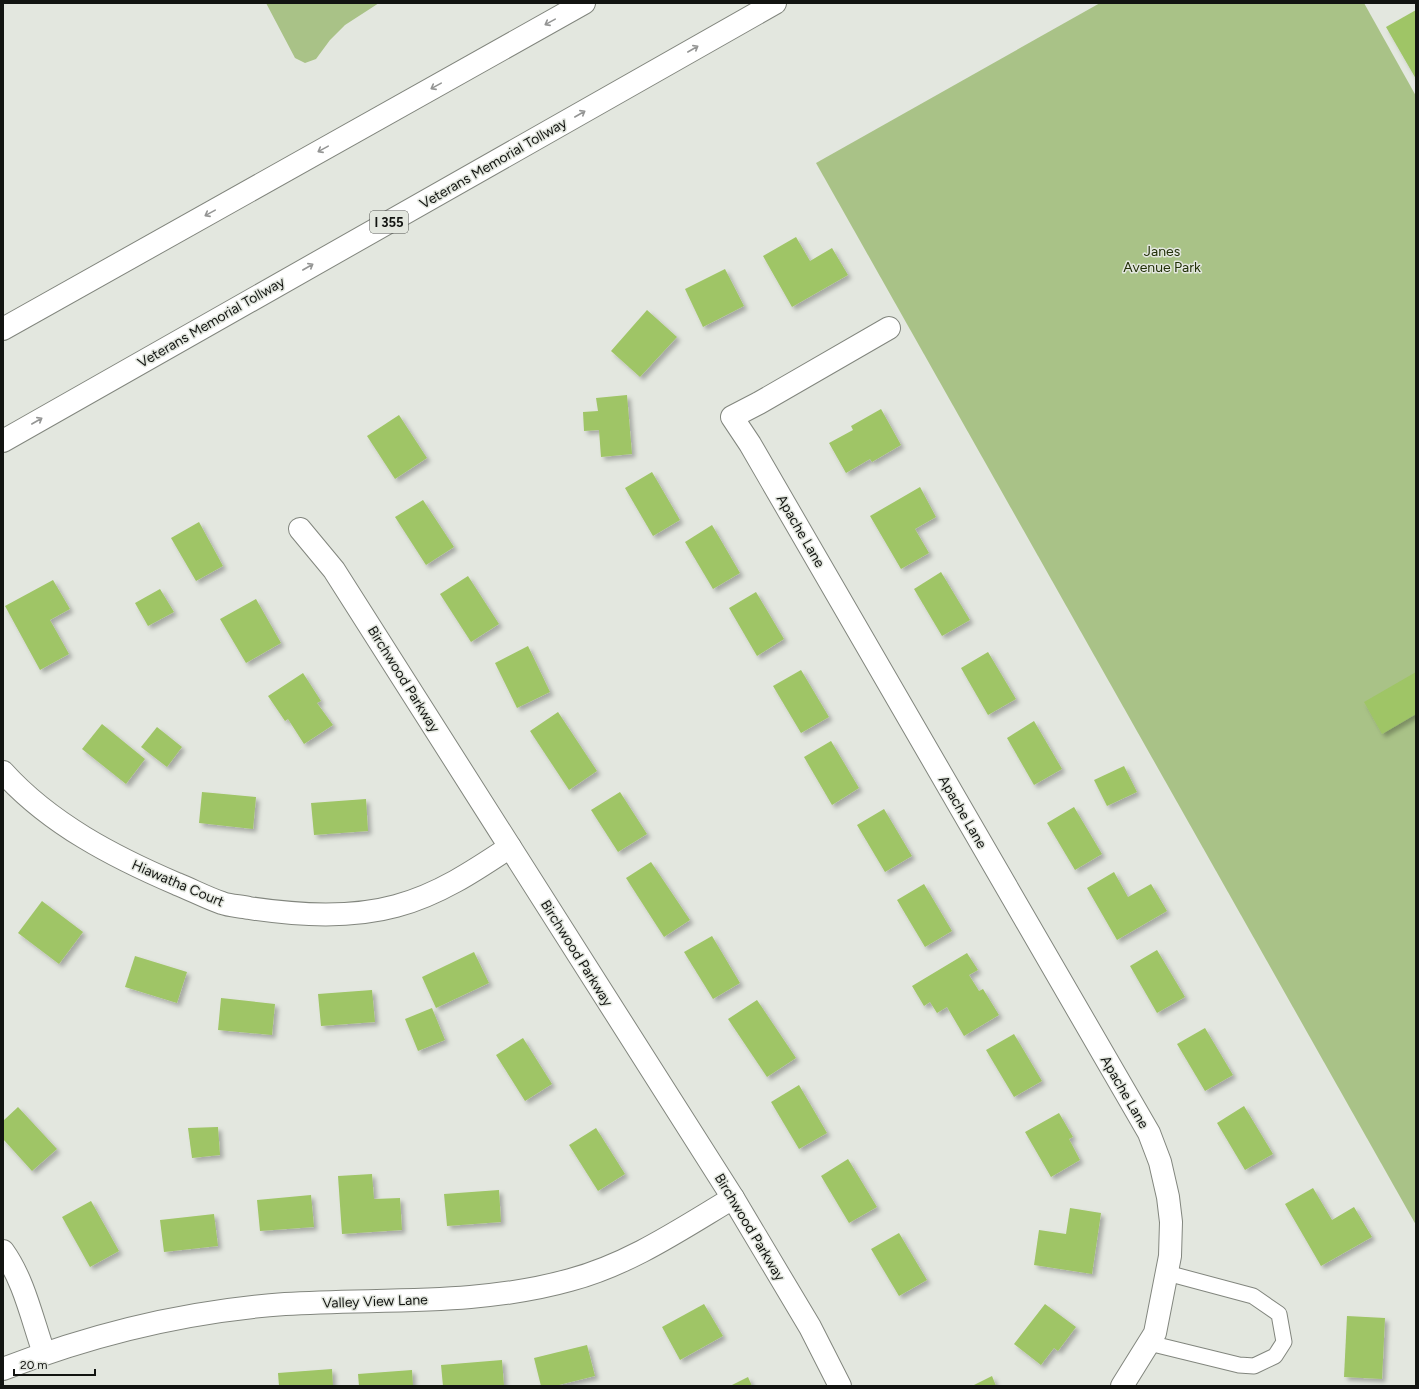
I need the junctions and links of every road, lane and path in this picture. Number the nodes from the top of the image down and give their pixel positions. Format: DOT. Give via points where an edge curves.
graph roads {
  1 [pos="584,3"];
  2 [pos="775,3"];
  3 [pos="889,328"];
  4 [pos="3,329"];
  5 [pos="3,441"];
  6 [pos="300,529"];
  7 [pos="3,772"];
  8 [pos="510,847"];
  9 [pos="734,1198"];
  10 [pos="3,1251"];
  11 [pos="1167,1273"];
  12 [pos="1149,1343"];
  13 [pos="44,1353"];
  14 [pos="3,1369"];
  15 [pos="840,1386"];
  16 [pos="1122,1386"];
  1 -- 4 [label="main road, one-way"];
  5 -- 2 [label="main road, Veterans Memorial Tollway / I 355, one-way"];
  3 -- 11 [label="main road, Apache Lane" via="732,417 1149,1133 1160,1162 1168,1196 1171,1222"];
  6 -- 8 [label="main road, Birchwood Parkway" via="334,570"];
  7 -- 8 [label="main road, Hiawatha Court" via="44,810 110,852 149,872 222,903 265,910 335,914 395,906 432,894"];
  8 -- 9 [label="main road, Birchwood Parkway"];
  9 -- 13 [label="main road, Valley View Lane" via="652,1247 613,1266 534,1290 491,1296 284,1304 206,1314 144,1325"];
  9 -- 15 [label="main road, Birchwood Parkway" via="810,1327"];
  10 -- 13 [label="main road" via="20,1285"];
  11 -- 12 [label="main road, Apache Lane" via="1155,1333"];
  11 -- 12 [label="lane" via="1253,1296 1279,1314 1284,1342 1275,1356 1254,1366 1239,1365"];
  12 -- 16 [label="main road, Apache Lane"];
  13 -- 14 [label="main road, Valley View Lane"];
}
